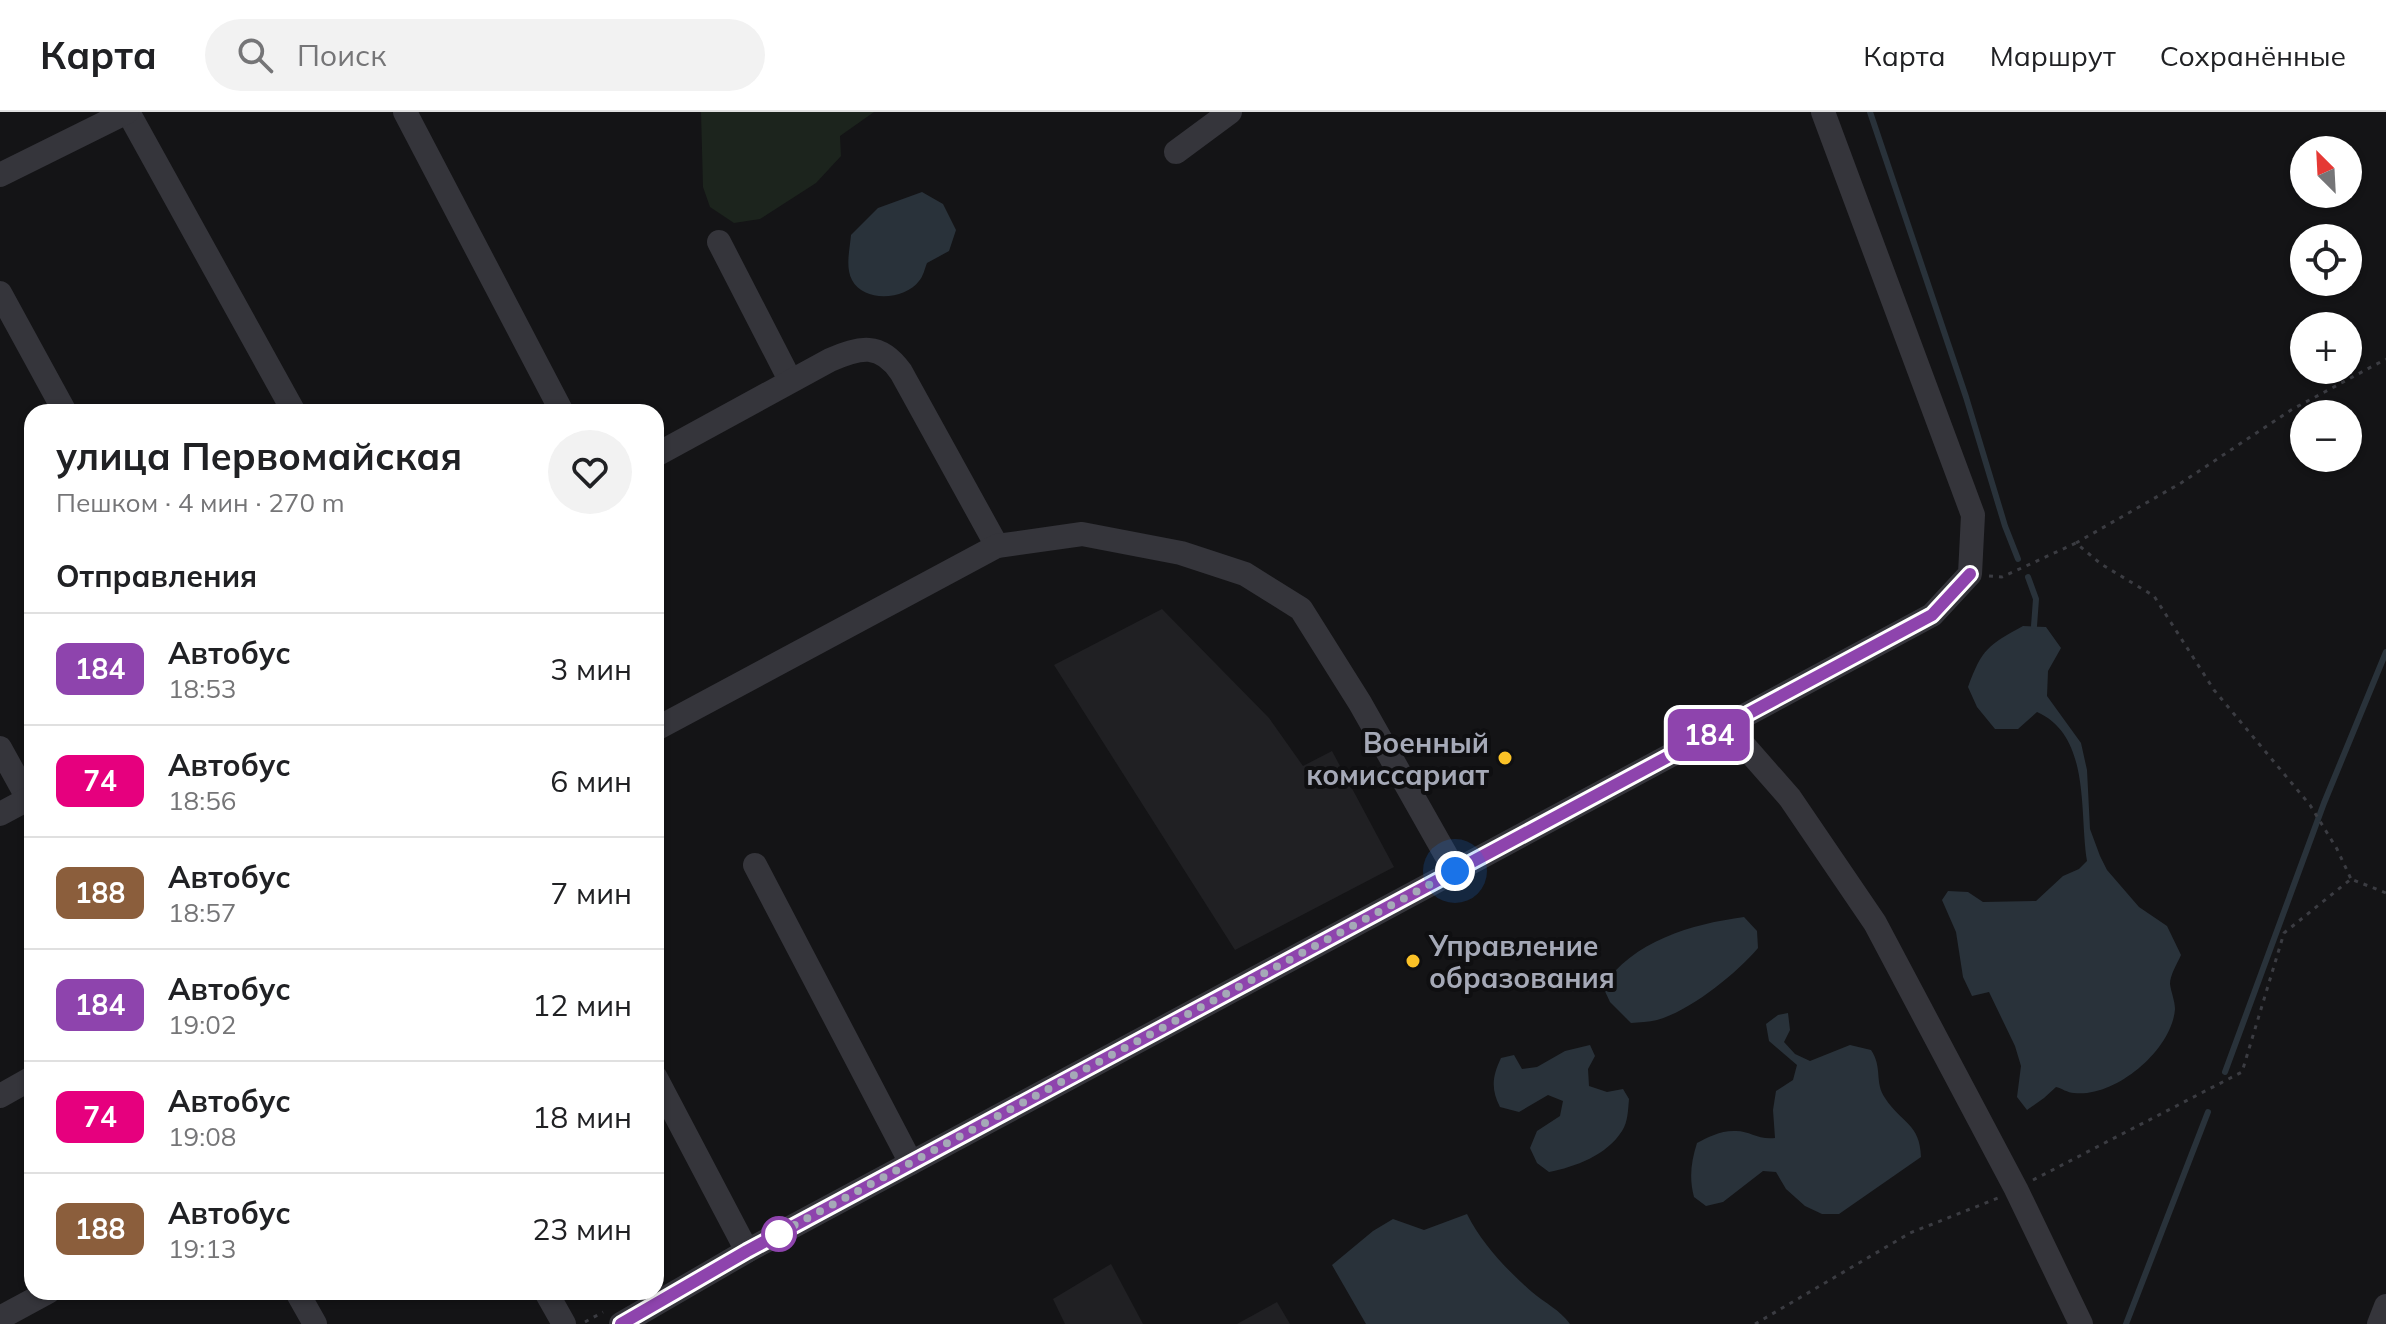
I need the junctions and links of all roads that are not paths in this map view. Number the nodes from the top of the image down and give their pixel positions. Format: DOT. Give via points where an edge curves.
graph roads {
  1 [pos="127,112"];
  2 [pos="405,112"];
  3 [pos="1230,112"];
  4 [pos="1823,112"];
  5 [pos="1176,152"];
  6 [pos="0,175"];
  7 [pos="719,242"];
  8 [pos="0,293"];
  9 [pos="790,380"];
  10 [pos="61,404"];
  11 [pos="290,404"];
  12 [pos="558,404"];
  13 [pos="664,451"];
  14 [pos="997,546"];
  15 [pos="664,725"];
  16 [pos="1726,725"];
  17 [pos="0,748"];
  18 [pos="24,791"];
  19 [pos="24,804"];
  20 [pos="0,814"];
  21 [pos="755,865"];
  22 [pos="1455,871"];
  23 [pos="24,1082"];
  24 [pos="664,1093"];
  25 [pos="0,1096"];
  26 [pos="911,1163"];
  27 [pos="747,1251"];
  28 [pos="664,1299"];
  29 [pos="33,1300"];
  30 [pos="302,1300"];
  31 [pos="550,1300"];
  32 [pos="662,1300"];
  33 [pos="2386,1306"];
  34 [pos="0,1318"];
  35 [pos="315,1324"];
  36 [pos="564,1324"];
  37 [pos="621,1324"];
  38 [pos="2081,1324"];
  39 [pos="2379,1324"];
  1 -- 6 [label="street"];
  1 -- 11 [label="street"];
  2 -- 12 [label="street"];
  3 -- 5 [label="street"];
  4 -- 16 [label="street" via="1973,515 1970,574 1932,615"];
  7 -- 9 [label="street"];
  8 -- 10 [label="street"];
  9 -- 13 [label="street"];
  9 -- 14 [label="street" via="856,349 876,350 893,359"];
  14 -- 15 [label="street"];
  14 -- 22 [label="street" via="1082,534 1181,553 1245,574 1301,609"];
  16 -- 22 [label="street"];
  16 -- 38 [label="street" via="1790,798 1875,923"];
  17 -- 18 [label="street"];
  19 -- 20 [label="street"];
  21 -- 26 [label="street"];
  22 -- 26 [label="street"];
  23 -- 25 [label="street"];
  24 -- 27 [label="street"];
  26 -- 27 [label="street"];
  27 -- 28 [label="street"];
  29 -- 34 [label="street"];
  30 -- 35 [label="street"];
  31 -- 36 [label="street"];
  32 -- 37 [label="street"];
  33 -- 39 [label="street"];
}
